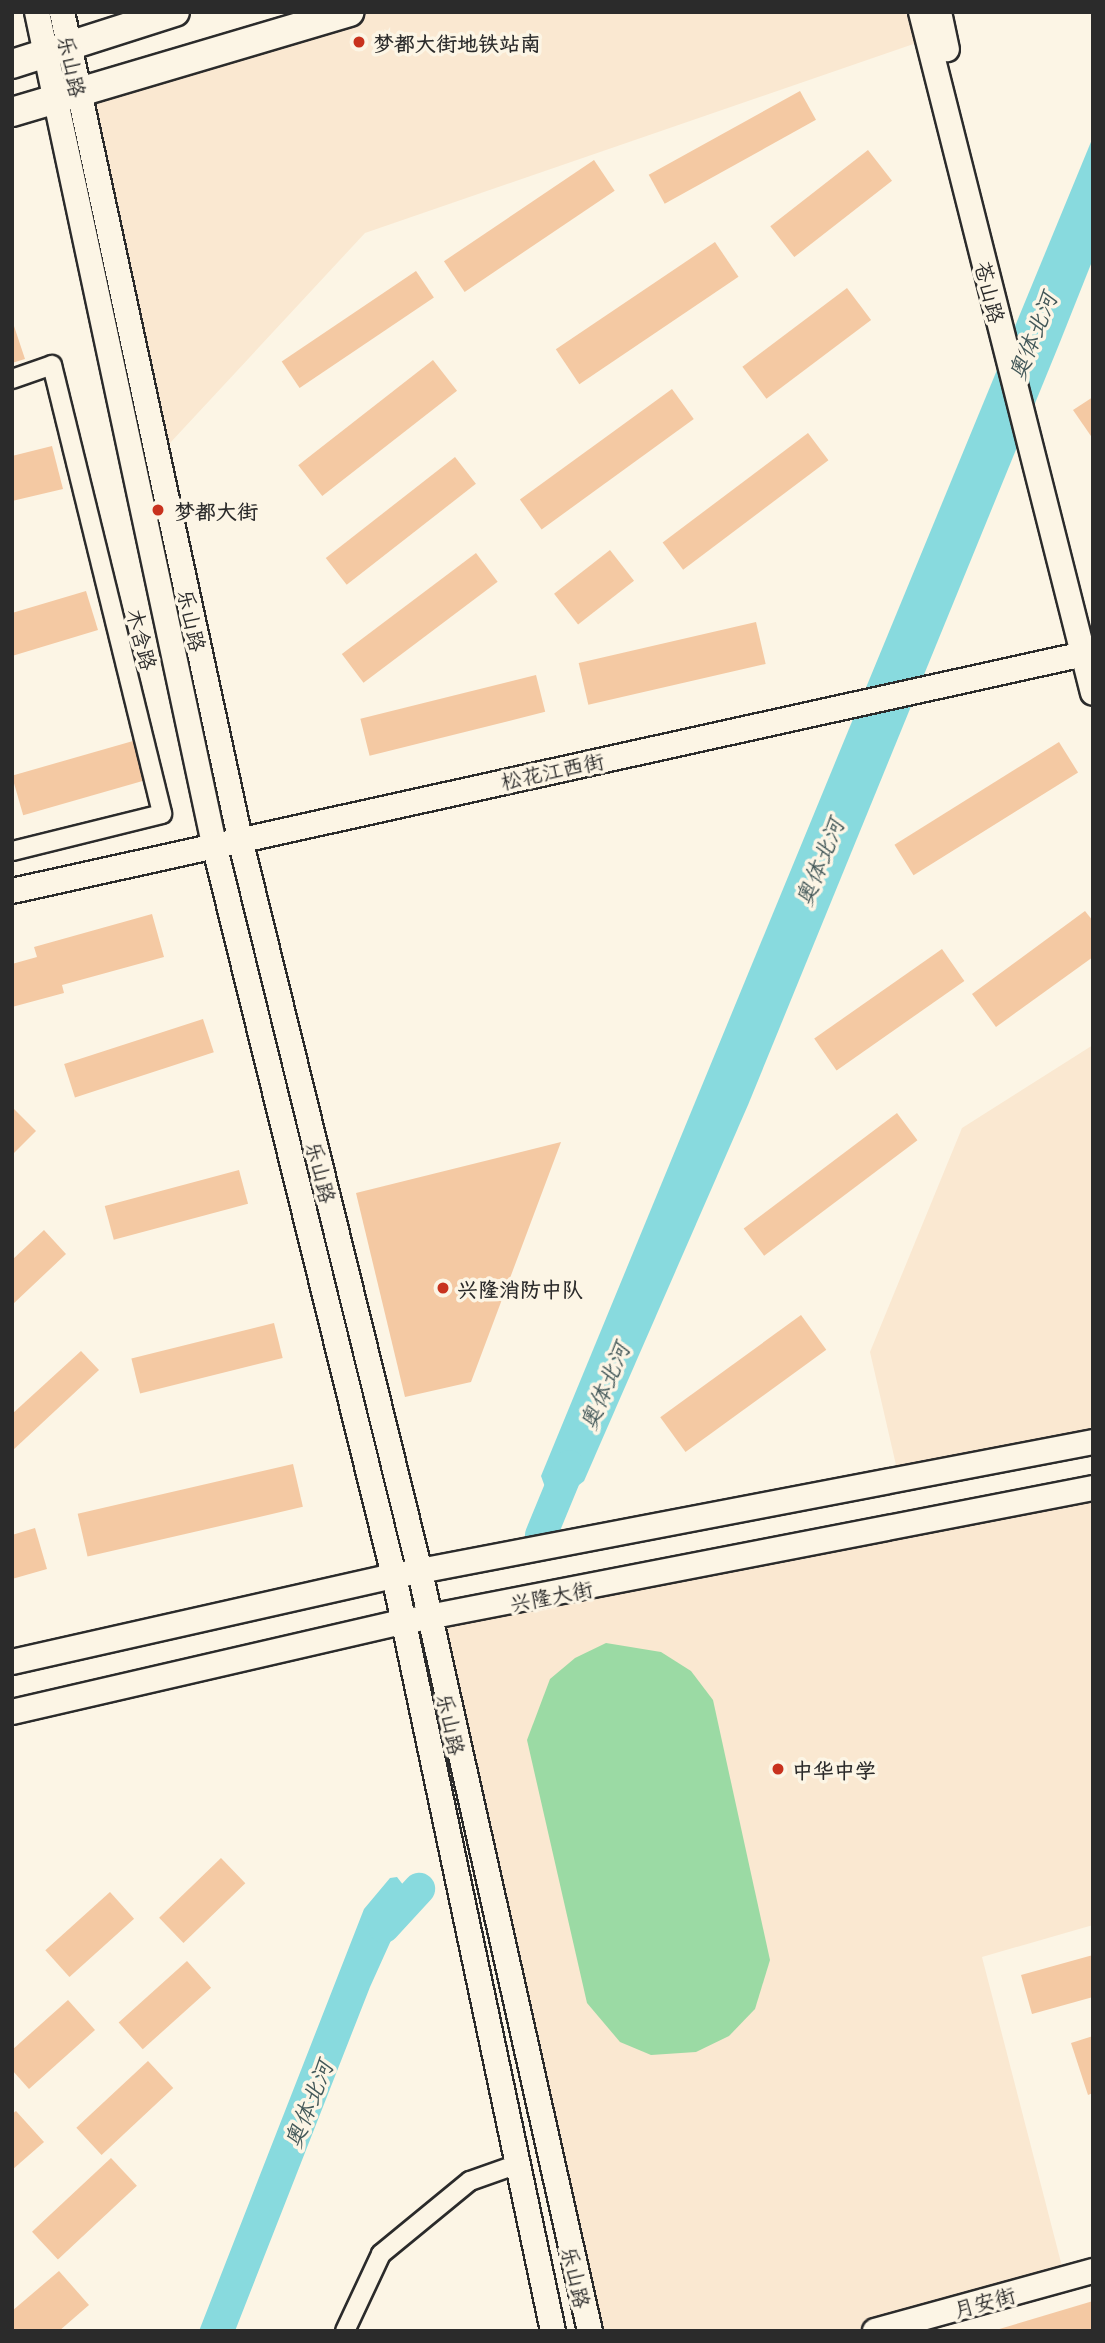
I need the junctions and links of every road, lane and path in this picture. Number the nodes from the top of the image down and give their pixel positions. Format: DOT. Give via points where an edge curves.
graph roads {
  1 [pos="37,12"];
  2 [pos="62,12"];
  3 [pos="174,12"];
  4 [pos="349,12"];
  5 [pos="921,12"];
  6 [pos="939,12"];
  7 [pos="55,49"];
  8 [pos="12,64"];
  9 [pos="66,97"];
  10 [pos="12,112"];
  11 [pos="1008,337"];
  12 [pos="12,379"];
  13 [pos="1033,431"];
  14 [pos="1093,627"];
  15 [pos="1088,653"];
  16 [pos="1093,693"];
  17 [pos="240,839"];
  18 [pos="214,845"];
  19 [pos="12,850"];
  20 [pos="12,891"];
  21 [pos="1093,1442"];
  22 [pos="1093,1488"];
  23 [pos="420,1572"];
  24 [pos="394,1576"];
  25 [pos="428,1619"];
  26 [pos="403,1622"];
  27 [pos="12,1662"];
  28 [pos="12,1712"];
  29 [pos="518,2164"];
  30 [pos="1093,2271"];
  31 [pos="345,2331"];
  32 [pos="553,2331"];
  33 [pos="590,2331"];
  34 [pos="875,2331"];
  1 -- 7 [label="street, 乐山路"];
  2 -- 7 [label="street, 乐山路"];
  3 -- 7 [label="main road"];
  4 -- 9 [label="main road"];
  5 -- 11 [label="street, 苍山路"];
  6 -- 11 [label="street, 苍山路"];
  7 -- 8 [label="main road"];
  7 -- 9 [label="street, 乐山路"];
  9 -- 10 [label="main road"];
  9 -- 17 [label="street, 乐山路"];
  9 -- 18 [label="street, 乐山路"];
  11 -- 13 [label="street, 苍山路"];
  12 -- 19 [label="street, 木含路" via="52,365 162,814"];
  13 -- 14 [label="street, 苍山路"];
  13 -- 15 [label="street, 苍山路"];
  15 -- 16 [label="street, 苍山路"];
  15 -- 17 [label="street, 松花江西街"];
  17 -- 18 [label="street, 松花江西街"];
  17 -- 23 [label="street, 乐山路"];
  18 -- 20 [label="street, 松花江西街"];
  18 -- 24 [label="street, 乐山路"];
  21 -- 23 [label="street"];
  22 -- 25 [label="street, 兴隆大街"];
  23 -- 24 [label="street"];
  23 -- 25 [label="street, 乐山路"];
  24 -- 26 [label="street, 乐山路"];
  24 -- 27 [label="street"];
  25 -- 26 [label="street, 兴隆大街"];
  25 -- 33 [label="street, 乐山路"];
  26 -- 28 [label="street, 兴隆大街"];
  26 -- 29 [label="street, 乐山路"];
  29 -- 31 [label="street" via="470,2181 381,2254"];
  29 -- 32 [label="street, 乐山路"];
  30 -- 34 [label="street, 月安街"];
}
